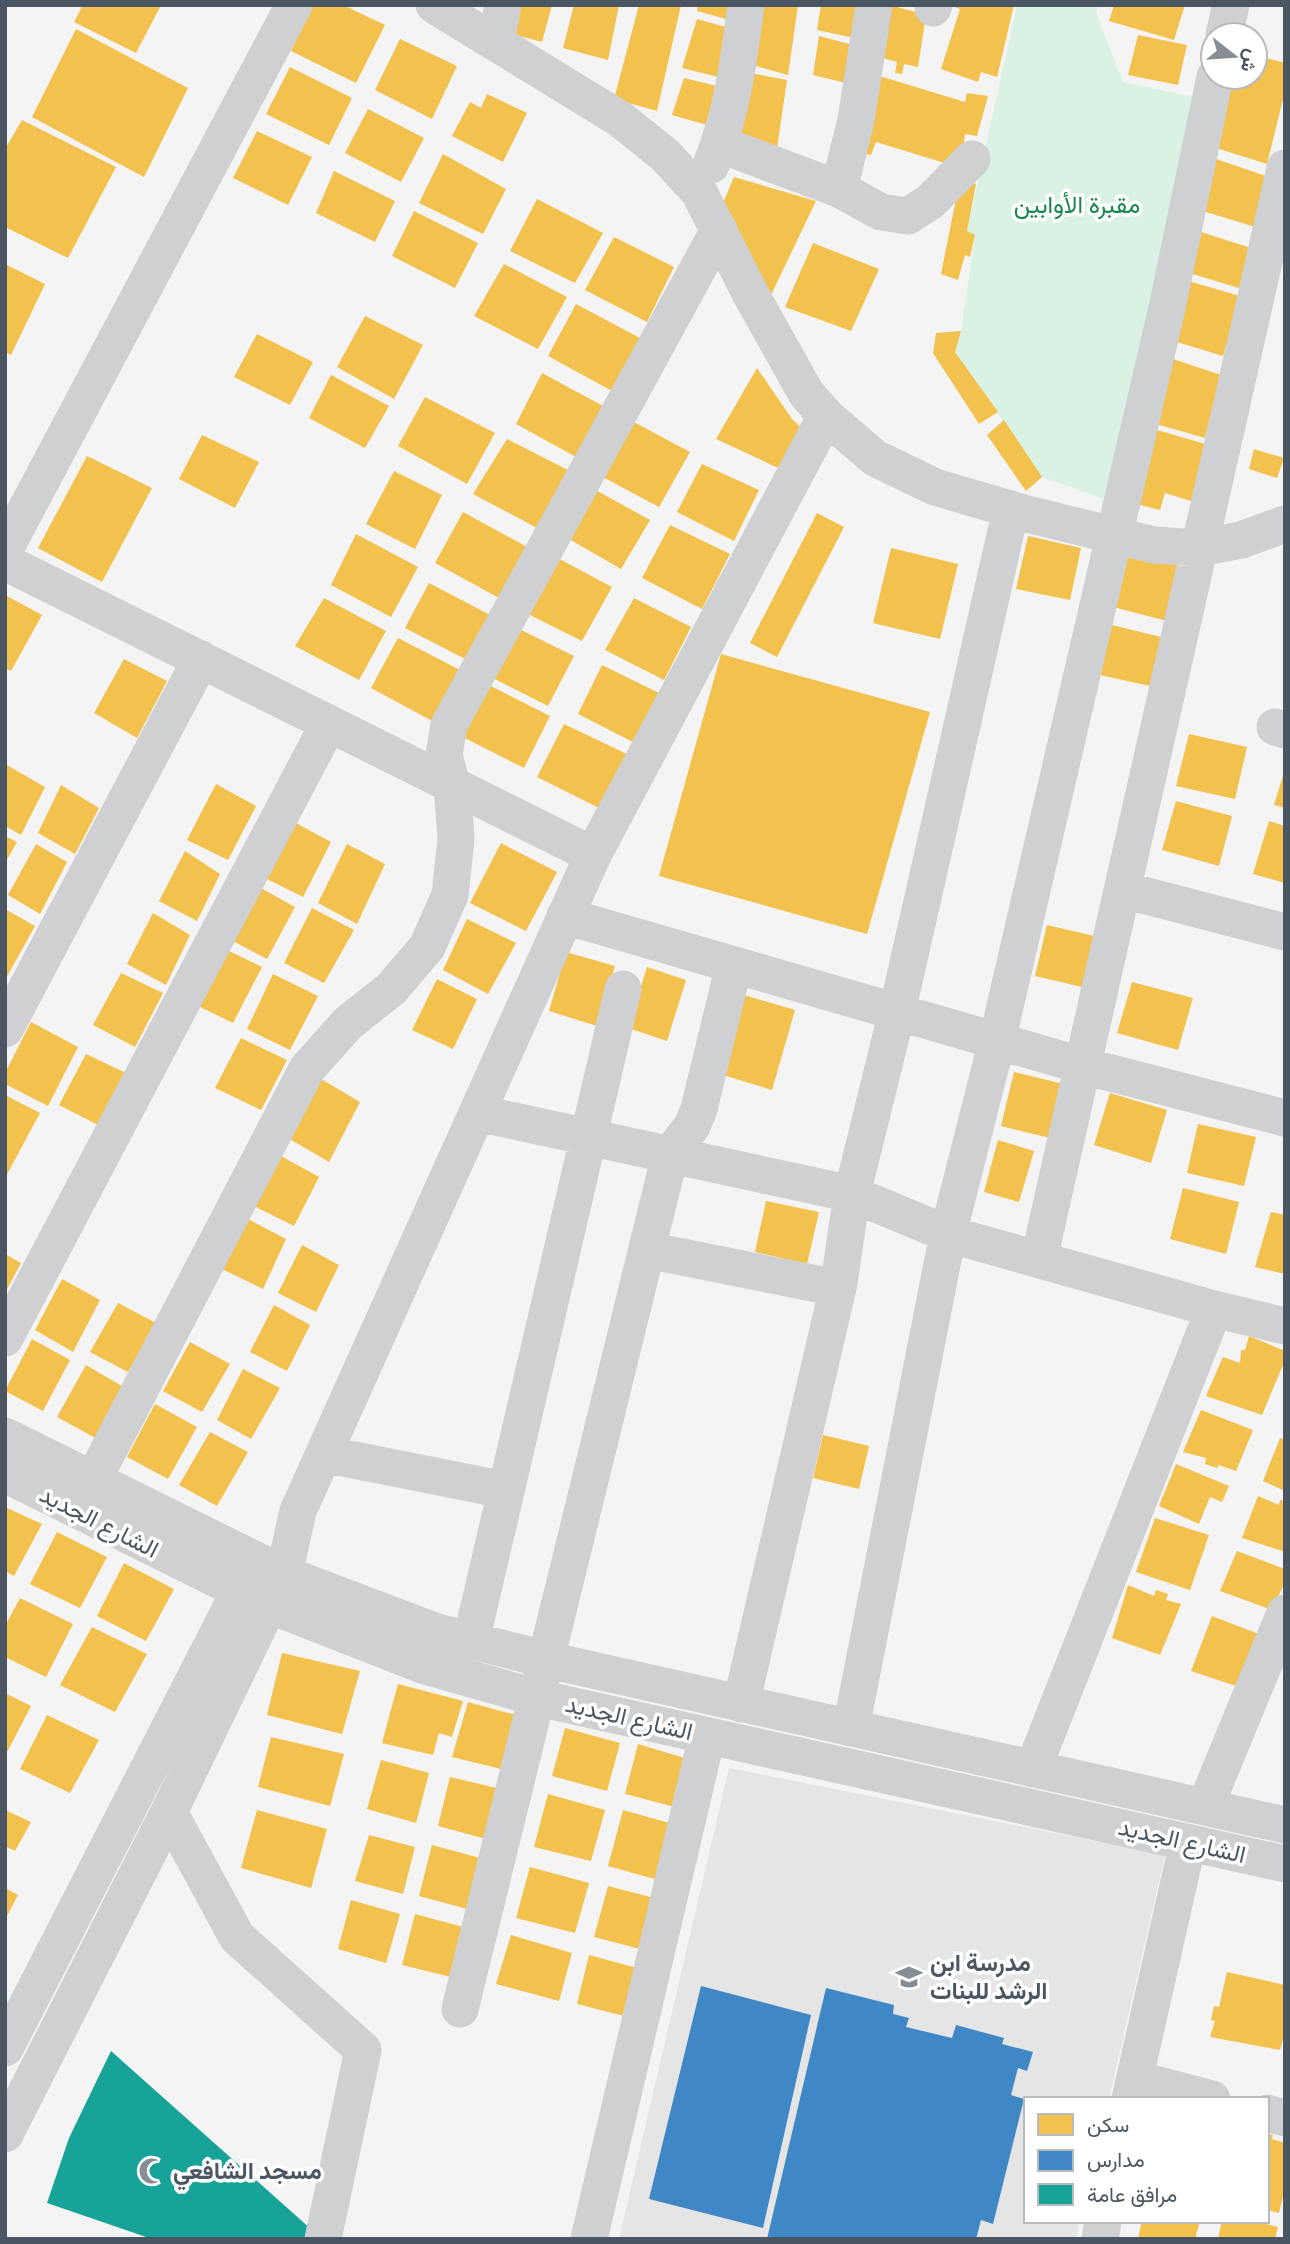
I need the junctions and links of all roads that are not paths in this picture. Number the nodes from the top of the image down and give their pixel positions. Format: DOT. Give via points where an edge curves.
graph roads {
  1 [pos="294,5"];
  2 [pos="433,5"];
  3 [pos="503,5"];
  4 [pos="746,5"];
  5 [pos="874,5"];
  6 [pos="496,42"];
  7 [pos="1212,91"];
  8 [pos="719,144"];
  9 [pos="972,159"];
  10 [pos="1285,168"];
  11 [pos="839,188"];
  12 [pos="699,192"];
  13 [pos="719,230"];
  14 [pos="826,416"];
  15 [pos="1011,509"];
  16 [pos="1285,524"];
  17 [pos="1114,536"];
  18 [pos="1199,548"];
  19 [pos="5,549"];
  20 [pos="5,562"];
  21 [pos="201,659"];
  22 [pos="329,723"];
  23 [pos="452,785"];
  24 [pos="593,855"];
  25 [pos="1124,890"];
  26 [pos="565,916"];
  27 [pos="1285,932"];
  28 [pos="734,965"];
  29 [pos="624,989"];
  30 [pos="897,1012"];
  31 [pos="5,1029"];
  32 [pos="997,1041"];
  33 [pos="1084,1066"];
  34 [pos="477,1112"];
  35 [pos="1285,1118"];
  36 [pos="587,1136"];
  37 [pos="670,1154"];
  38 [pos="852,1194"];
  39 [pos="948,1234"];
  40 [pos="647,1250"];
  41 [pos="1040,1259"];
  42 [pos="837,1288"];
  43 [pos="1214,1309"];
  44 [pos="1285,1326"];
  45 [pos="5,1338"];
  46 [pos="5,1436"];
  47 [pos="324,1454"];
  48 [pos="5,1474"];
  49 [pos="93,1480"];
  50 [pos="505,1490"];
  51 [pos="262,1583"];
  52 [pos="1285,1613"];
  53 [pos="471,1641"];
  54 [pos="548,1660"];
  55 [pos="538,1698"];
  56 [pos="741,1704"];
  57 [pos="851,1728"];
  58 [pos="707,1736"];
  59 [pos="1033,1769"];
  60 [pos="1205,1807"];
  61 [pos="169,1812"];
  62 [pos="1285,1825"];
  63 [pos="1188,1842"];
  64 [pos="1285,1864"];
  65 [pos="460,2009"];
  66 [pos="5,2048"];
  67 [pos="1133,2089"];
  68 [pos="1196,2097"];
  69 [pos="5,2134"];
  70 [pos="323,2239"];
  71 [pos="589,2239"];
  1 -- 19 [label="street"];
  2 -- 6 [label="street"];
  3 -- 6 [label="street"];
  4 -- 8 [label="street" via="738,66"];
  5 -- 11 [label="street" via="856,120"];
  6 -- 12 [label="street" via="620,119 665,155"];
  7 -- 17 [label="street"];
  8 -- 11 [label="street"];
  8 -- 12 [label="street"];
  9 -- 11 [label="street" via="931,201 908,216 881,212"];
  10 -- 18 [label="street"];
  12 -- 13 [label="street"];
  13 -- 14 [label="street" via="806,393"];
  13 -- 23 [label="street" via="450,725 444,755"];
  14 -- 15 [label="street" via="875,458 935,487"];
  14 -- 24 [label="street"];
  15 -- 17 [label="street"];
  15 -- 30 [label="street"];
  16 -- 18 [label="street" via="1241,540"];
  17 -- 18 [label="street"];
  17 -- 32 [label="street"];
  18 -- 25 [label="street"];
  20 -- 21 [label="street"];
  21 -- 22 [label="street"];
  21 -- 31 [label="street"];
  22 -- 23 [label="street"];
  22 -- 45 [label="street"];
  23 -- 24 [label="street"];
  23 -- 49 [label="street" via="456,839 450,895 426,947 391,989 348,1023 307,1069"];
  24 -- 26 [label="street"];
  25 -- 27 [label="street"];
  25 -- 33 [label="street"];
  26 -- 28 [label="street"];
  26 -- 34 [label="street"];
  28 -- 30 [label="street"];
  28 -- 37 [label="street" via="699,1110"];
  29 -- 36 [label="street"];
  30 -- 32 [label="street"];
  30 -- 38 [label="street"];
  32 -- 33 [label="street"];
  32 -- 39 [label="street"];
  33 -- 35 [label="street"];
  33 -- 41 [label="street"];
  34 -- 36 [label="street"];
  34 -- 47 [label="street"];
  36 -- 37 [label="street"];
  36 -- 50 [label="street"];
  37 -- 38 [label="street"];
  37 -- 40 [label="street"];
  38 -- 39 [label="street"];
  38 -- 42 [label="street"];
  39 -- 41 [label="street"];
  39 -- 57 [label="street"];
  40 -- 42 [label="street"];
  40 -- 54 [label="street"];
  41 -- 43 [label="street"];
  42 -- 56 [label="street"];
  43 -- 44 [label="street"];
  43 -- 59 [label="street"];
  46 -- 49 [label="street, الشارع الجديد"];
  47 -- 50 [label="street"];
  47 -- 51 [label="street"];
  48 -- 51 [label="street, الشارع الجديد"];
  49 -- 51 [label="street, الشارع الجديد"];
  50 -- 53 [label="street"];
  51 -- 53 [label="street, الشارع الجديد"];
  51 -- 55 [label="street, الشارع الجديد" via="425,1666"];
  51 -- 61 [label="street"];
  51 -- 66 [label="street"];
  52 -- 60 [label="street"];
  53 -- 54 [label="street, الشارع الجديد"];
  54 -- 55 [label="street"];
  54 -- 56 [label="street, الشارع الجديد"];
  55 -- 58 [label="street, الشارع الجديد"];
  55 -- 65 [label="street"];
  56 -- 57 [label="street, الشارع الجديد"];
  57 -- 59 [label="street, الشارع الجديد"];
  58 -- 63 [label="street, الشارع الجديد"];
  58 -- 71 [label="street"];
  59 -- 60 [label="street, الشارع الجديد"];
  60 -- 62 [label="street, الشارع الجديد"];
  61 -- 69 [label="street"];
  61 -- 70 [label="street" via="237,1937 363,2050"];
  63 -- 64 [label="street, الشارع الجديد"];
  63 -- 67 [label="street"];
  67 -- 68 [label="street"];
}
